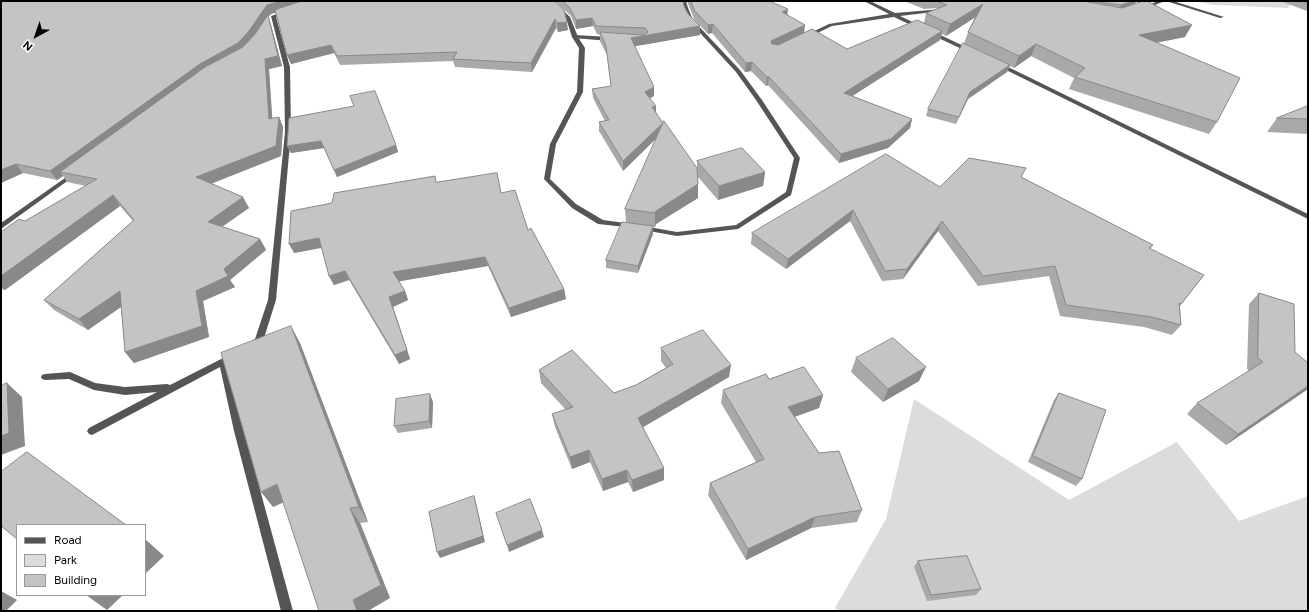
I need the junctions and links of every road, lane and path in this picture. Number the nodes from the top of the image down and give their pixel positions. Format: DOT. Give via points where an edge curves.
graph roads {
  1 [pos="550,1"];
  2 [pos="684,1"];
  3 [pos="866,1"];
  4 [pos="1162,1"];
  5 [pos="1168,1"];
  6 [pos="296,10"];
  7 [pos="948,10"];
  8 [pos="1136,10"];
  9 [pos="895,15"];
  10 [pos="1222,17"];
  11 [pos="575,38"];
  12 [pos="802,38"];
  13 [pos="613,39"];
  14 [pos="979,56"];
  15 [pos="992,62"];
  16 [pos="82,168"];
  17 [pos="1308,217"];
  18 [pos="1,227"];
  19 [pos="223,361"];
  20 [pos="45,377"];
  21 [pos="172,388"];
  22 [pos="92,431"];
  23 [pos="287,611"];
  1 -- 11 [label="street" via="568,17"];
  2 -- 11 [label="street" via="693,22 740,74 797,158 789,193 738,227 677,234 601,222 574,206 547,179 553,144 580,92 582,48"];
  3 -- 9 [label="street"];
  4 -- 8 [label="street"];
  5 -- 10 [label="street"];
  6 -- 19 [label="street" via="271,19 287,67 288,132 272,300 259,341"];
  7 -- 9 [label="street"];
  9 -- 12 [label="street" via="831,25"];
  9 -- 14 [label="street"];
  11 -- 13 [label="street"];
  15 -- 17 [label="street"];
  16 -- 18 [label="street"];
  19 -- 21 [label="street"];
  19 -- 23 [label="street"];
  20 -- 21 [label="street" via="70,375 94,386 125,392"];
  21 -- 22 [label="street"];
}
